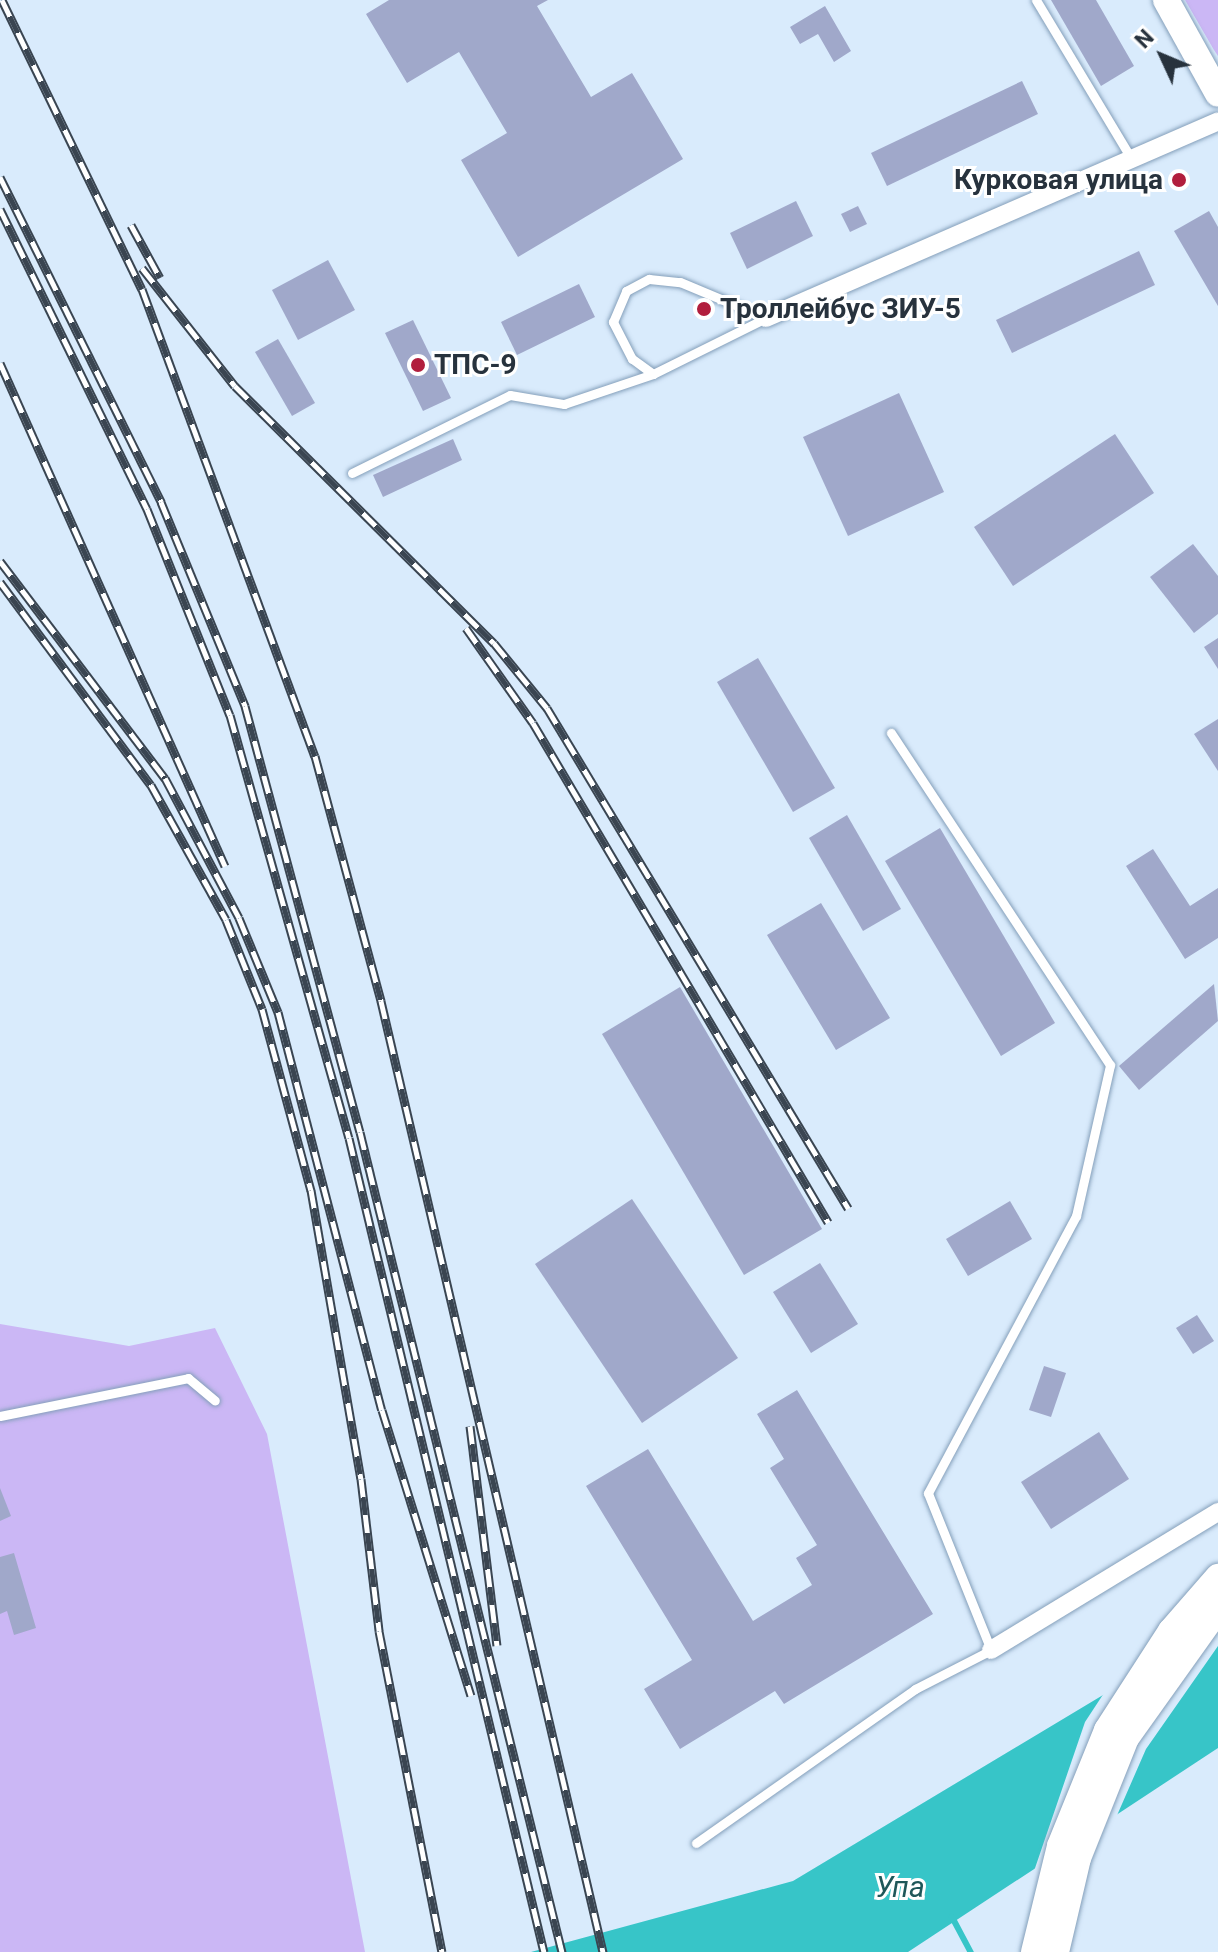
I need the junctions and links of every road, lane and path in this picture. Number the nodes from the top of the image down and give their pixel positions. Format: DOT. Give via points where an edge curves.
graph roads {
  1 [pos="1036,0"];
  2 [pos="1166,0"];
  3 [pos="1218,94"];
  4 [pos="1218,121"];
  5 [pos="1132,160"];
  6 [pos="766,318"];
  7 [pos="653,374"];
  8 [pos="352,473"];
  9 [pos="891,733"];
  10 [pos="215,1401"];
  11 [pos="0,1416"];
  12 [pos="1218,1512"];
  13 [pos="1218,1577"];
  14 [pos="1218,1609"];
  15 [pos="991,1650"];
  16 [pos="696,1843"];
  17 [pos="1034,1952"];
  18 [pos="1056,1952"];
  1 -- 5 [label="lane"];
  2 -- 3 [label="main road"];
  4 -- 5 [label="street"];
  5 -- 6 [label="street"];
  6 -- 7 [label="lane"];
  6 -- 7 [label="lane" via="680,282 649,279 626,291 613,322 632,359"];
  7 -- 8 [label="lane" via="564,404 510,395"];
  9 -- 15 [label="lane" via="1110,1065 1076,1216 928,1493"];
  10 -- 11 [label="lane" via="188,1378"];
  12 -- 15 [label="street"];
  13 -- 17 [label="main road" via="1158,1648 1107,1730 1060,1846"];
  14 -- 18 [label="main road" via="1126,1738 1078,1858"];
  15 -- 16 [label="lane" via="915,1689"];
}
